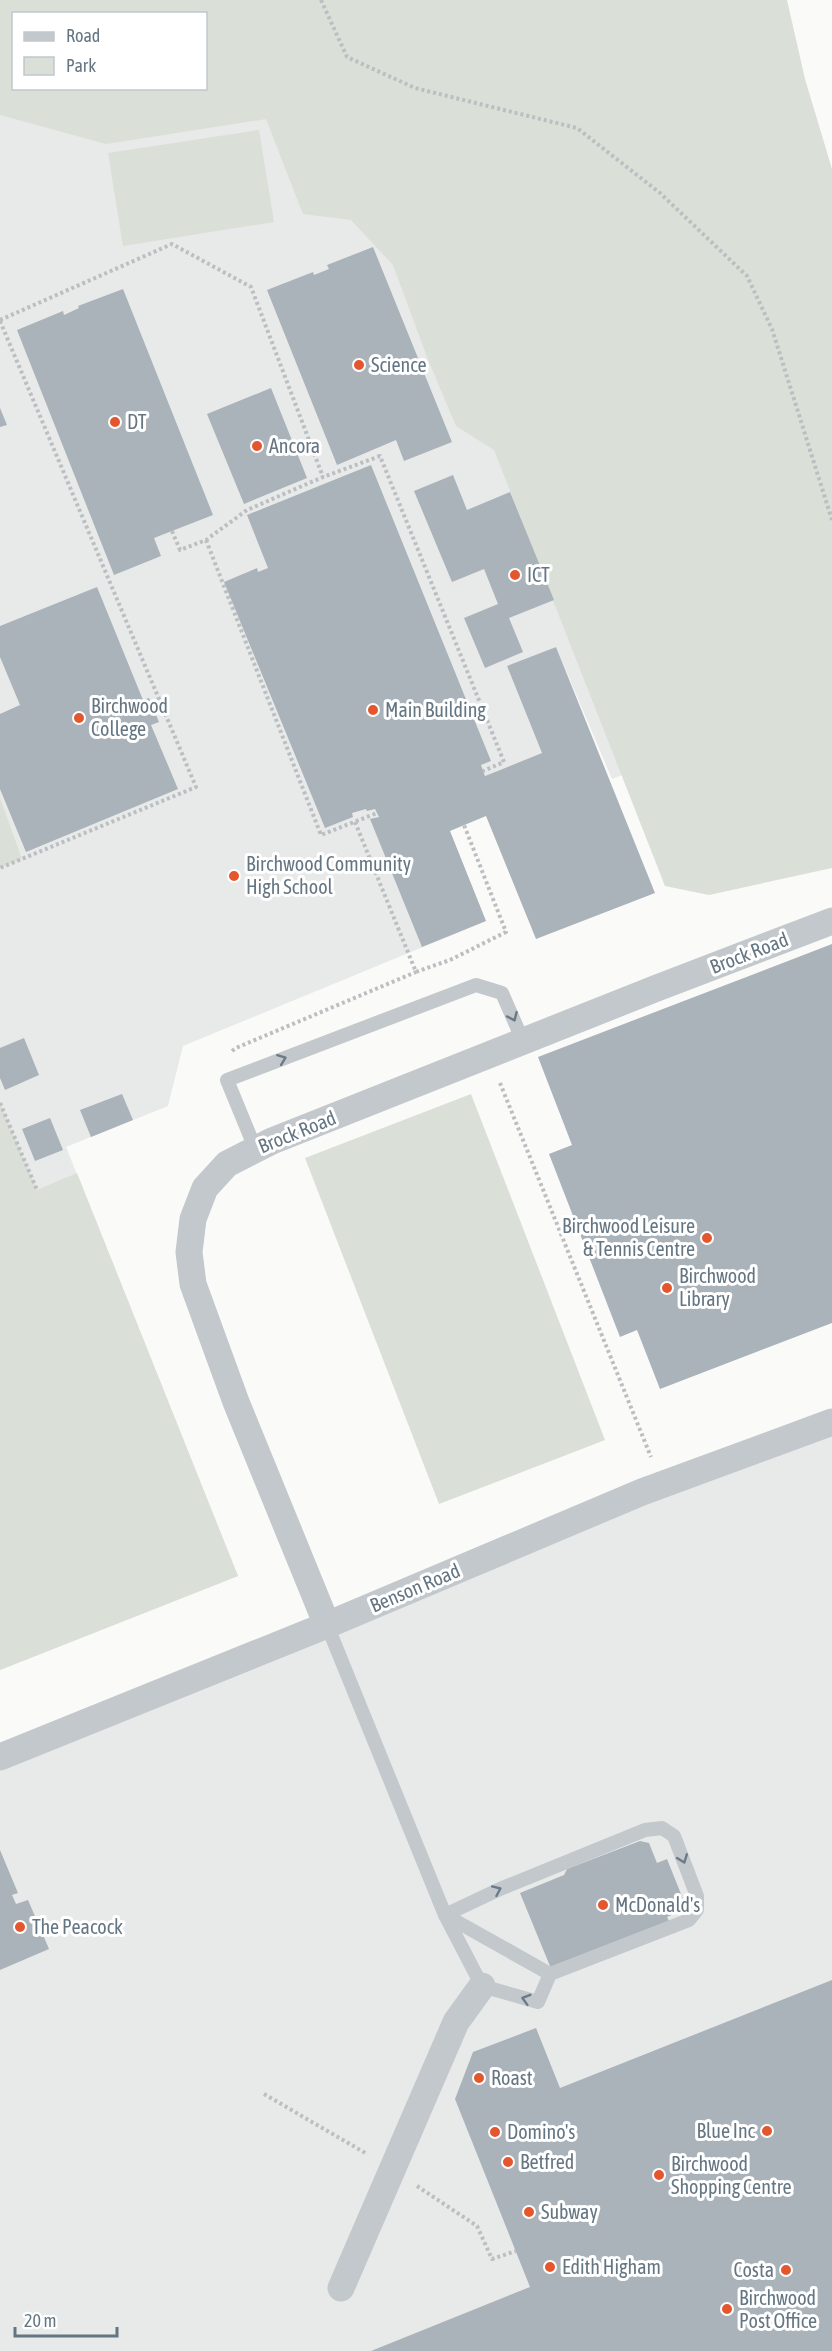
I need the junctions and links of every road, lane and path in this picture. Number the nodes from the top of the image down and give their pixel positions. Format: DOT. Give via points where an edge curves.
graph roads {
  1 [pos="321,0"];
  2 [pos="0,320"];
  3 [pos="323,477"];
  4 [pos="832,520"];
  5 [pos="172,531"];
  6 [pos="206,540"];
  7 [pos="483,771"];
  8 [pos="377,813"];
  9 [pos="355,822"];
  10 [pos="464,825"];
  11 [pos="0,868"];
  12 [pos="832,921"];
  13 [pos="416,972"];
  14 [pos="523,1041"];
  15 [pos="229,1054"];
  16 [pos="496,1074"];
  17 [pos="0,1103"];
  18 [pos="255,1148"];
  19 [pos="37,1190"];
  20 [pos="832,1422"];
  21 [pos="662,1485"];
  22 [pos="327,1625"];
  23 [pos="0,1757"];
  24 [pos="444,1915"];
  25 [pos="550,1974"];
  26 [pos="482,1986"];
  27 [pos="341,2288"];
  1 -- 4 [label="path" via="347,57 415,88 577,128 660,194 747,276 772,329"];
  2 -- 3 [label="path" via="172,244 251,287"];
  2 -- 11 [label="path" via="196,787"];
  3 -- 6 [label="path" via="247,510"];
  3 -- 7 [label="path" via="380,456 504,762"];
  5 -- 6 [label="path" via="180,550"];
  6 -- 9 [label="path" via="321,835"];
  8 -- 9 [label="path"];
  9 -- 13 [label="path"];
  10 -- 13 [label="path" via="506,932"];
  12 -- 14 [label="street, Brock Road"];
  13 -- 15 [label="path"];
  14 -- 18 [label="street, Brock Road"];
  18 -- 14 [label="lane, one-way" via="227,1080 476,985 502,993"];
  16 -- 21 [label="path"];
  17 -- 19 [label="path"];
  18 -- 22 [label="street, Brock Road" via="227,1164 205,1188 193,1219 189,1252 193,1284 236,1402"];
  20 -- 21 [label="street, Benson Road"];
  21 -- 22 [label="street, Benson Road"];
  22 -- 23 [label="street, Benson Road"];
  22 -- 24 [label="lane"];
  24 -- 25 [label="lane"];
  24 -- 25 [label="lane, one-way" via="645,1830 662,1828 674,1836 697,1896 697,1910 689,1920"];
  24 -- 26 [label="lane"];
  25 -- 26 [label="lane, one-way" via="538,2002"];
  26 -- 27 [label="street" via="456,2022"];
}
